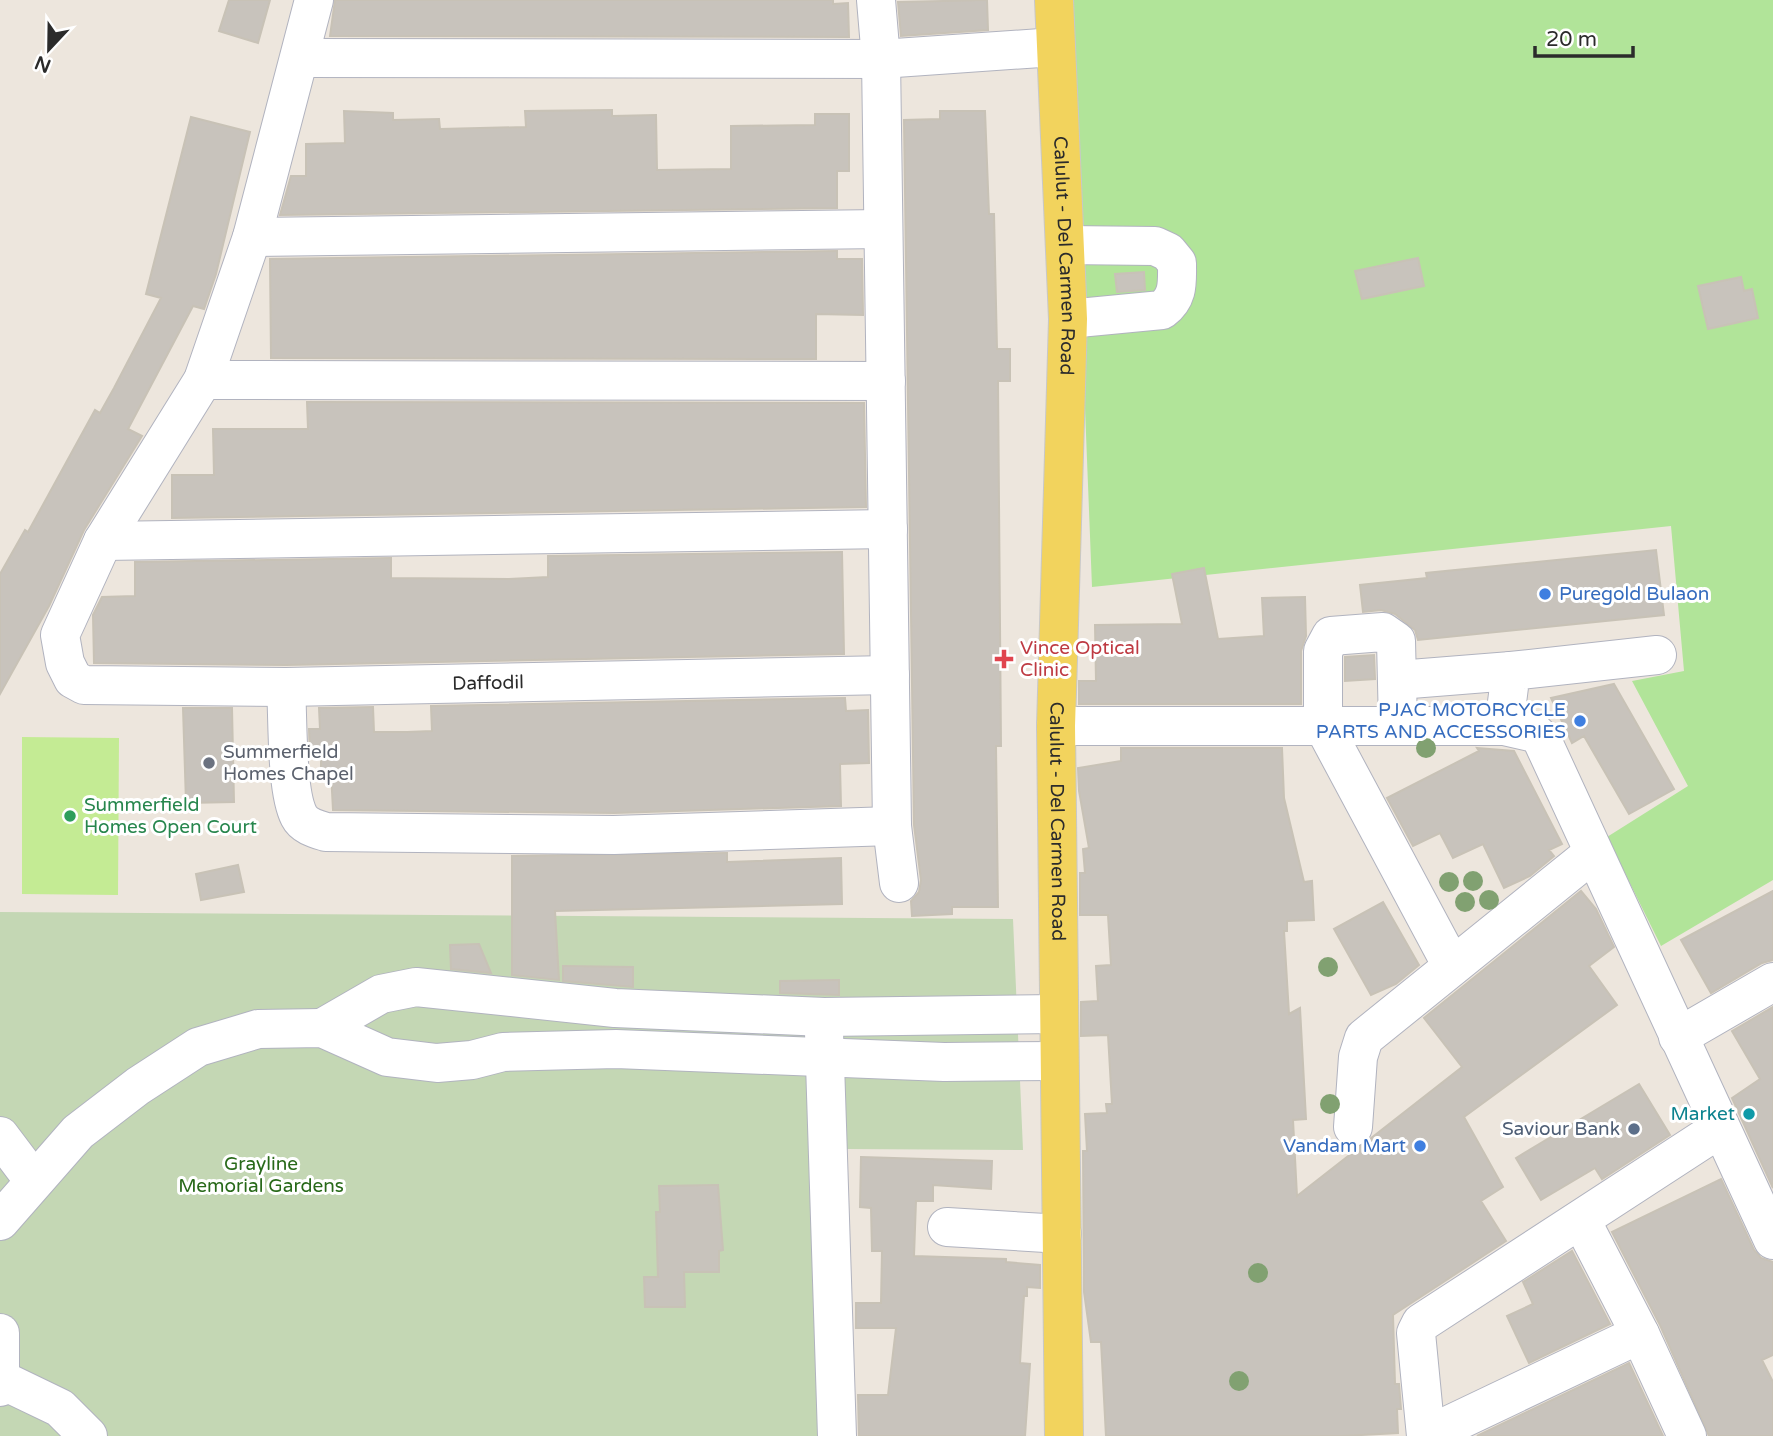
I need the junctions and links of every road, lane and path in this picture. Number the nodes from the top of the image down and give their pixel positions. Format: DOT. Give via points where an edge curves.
graph roads {
  1 [pos="314,0"];
  2 [pos="876,0"];
  3 [pos="1054,0"];
  4 [pos="1055,47"];
  5 [pos="300,58"];
  6 [pos="881,59"];
  7 [pos="883,229"];
  8 [pos="252,237"];
  9 [pos="1066,245"];
  10 [pos="1068,319"];
  11 [pos="203,380"];
  12 [pos="886,381"];
  13 [pos="888,529"];
  14 [pos="103,541"];
  15 [pos="1657,655"];
  16 [pos="1511,671"];
  17 [pos="890,675"];
  18 [pos="1398,680"];
  19 [pos="286,687"];
  20 [pos="1323,725"];
  21 [pos="1398,725"];
  22 [pos="1056,726"];
  23 [pos="1504,726"];
  24 [pos="892,826"];
  25 [pos="1593,853"];
  26 [pos="899,883"];
  27 [pos="1452,966"];
  28 [pos="1773,982"];
  29 [pos="502,998"];
  30 [pos="615,1008"];
  31 [pos="1057,1014"];
  32 [pos="824,1017"];
  33 [pos="979,1017"];
  34 [pos="322,1028"];
  35 [pos="1678,1037"];
  36 [pos="616,1049"];
  37 [pos="503,1052"];
  38 [pos="825,1058"];
  39 [pos="1058,1061"];
  40 [pos="980,1062"];
  41 [pos="1353,1127"];
  42 [pos="1719,1129"];
  43 [pos="0,1136"];
  44 [pos="34,1181"];
  45 [pos="1581,1220"];
  46 [pos="0,1221"];
  47 [pos="947,1227"];
  48 [pos="1062,1234"];
  49 [pos="1773,1240"];
  50 [pos="0,1333"];
  51 [pos="1640,1334"];
  52 [pos="1,1384"];
  53 [pos="88,1436"];
  54 [pos="837,1436"];
  55 [pos="1063,1436"];
  56 [pos="1426,1436"];
  57 [pos="1687,1436"];
  1 -- 5 [label="street"];
  2 -- 6 [label="street"];
  3 -- 4 [label="main road, Calulut - Del Carmen Road"];
  4 -- 6 [label="street"];
  4 -- 9 [label="main road, Calulut - Del Carmen Road"];
  5 -- 6 [label="street"];
  5 -- 8 [label="street"];
  6 -- 7 [label="street"];
  7 -- 8 [label="street"];
  7 -- 12 [label="street"];
  8 -- 11 [label="street"];
  9 -- 10 [label="main road, Calulut - Del Carmen Road"];
  9 -- 10 [label="street" via="1155,246 1168,252 1177,264 1176,292 1161,310"];
  10 -- 22 [label="main road, Calulut - Del Carmen Road"];
  11 -- 12 [label="street"];
  11 -- 14 [label="street"];
  12 -- 13 [label="street"];
  13 -- 14 [label="street"];
  13 -- 17 [label="street"];
  14 -- 19 [label="street, Daffodil" via="60,635 73,679 84,685"];
  15 -- 16 [label="street"];
  16 -- 18 [label="street"];
  16 -- 23 [label="street"];
  17 -- 19 [label="street, Daffodil"];
  17 -- 24 [label="street"];
  18 -- 20 [label="street" via="1397,648 1390,635 1331,636 1323,651"];
  18 -- 21 [label="street"];
  19 -- 24 [label="street" via="293,799 300,819 326,832 614,835"];
  20 -- 21 [label="street"];
  20 -- 22 [label="street"];
  20 -- 27 [label="street"];
  21 -- 23 [label="street"];
  22 -- 31 [label="main road, Calulut - Del Carmen Road"];
  23 -- 25 [label="street" via="1535,733 1542,740"];
  24 -- 26 [label="street"];
  25 -- 27 [label="street"];
  25 -- 35 [label="street"];
  27 -- 41 [label="street" via="1364,1038 1358,1057"];
  28 -- 35 [label="street"];
  29 -- 30 [label="street"];
  29 -- 34 [label="street" via="416,987 381,995"];
  29 -- 37 [label="street"];
  30 -- 32 [label="street"];
  30 -- 36 [label="street"];
  31 -- 33 [label="street"];
  31 -- 39 [label="main road, Calulut - Del Carmen Road"];
  32 -- 33 [label="street"];
  32 -- 38 [label="street"];
  33 -- 40 [label="street"];
  34 -- 37 [label="street" via="399,1059 437,1063"];
  34 -- 44 [label="street" via="258,1029 198,1047 78,1132"];
  35 -- 42 [label="street"];
  36 -- 37 [label="street"];
  36 -- 38 [label="street"];
  38 -- 40 [label="street"];
  38 -- 54 [label="street"];
  39 -- 40 [label="street"];
  39 -- 48 [label="main road, Calulut - Del Carmen Road"];
  42 -- 45 [label="street"];
  42 -- 49 [label="street"];
  43 -- 44 [label="street"];
  44 -- 46 [label="street"];
  45 -- 51 [label="street"];
  45 -- 56 [label="street" via="1421,1323 1416,1333"];
  47 -- 48 [label="street"];
  48 -- 55 [label="main road, Calulut - Del Carmen Road"];
  50 -- 52 [label="street"];
  51 -- 56 [label="street"];
  51 -- 57 [label="street"];
  52 -- 53 [label="street" via="60,1408"];
}
